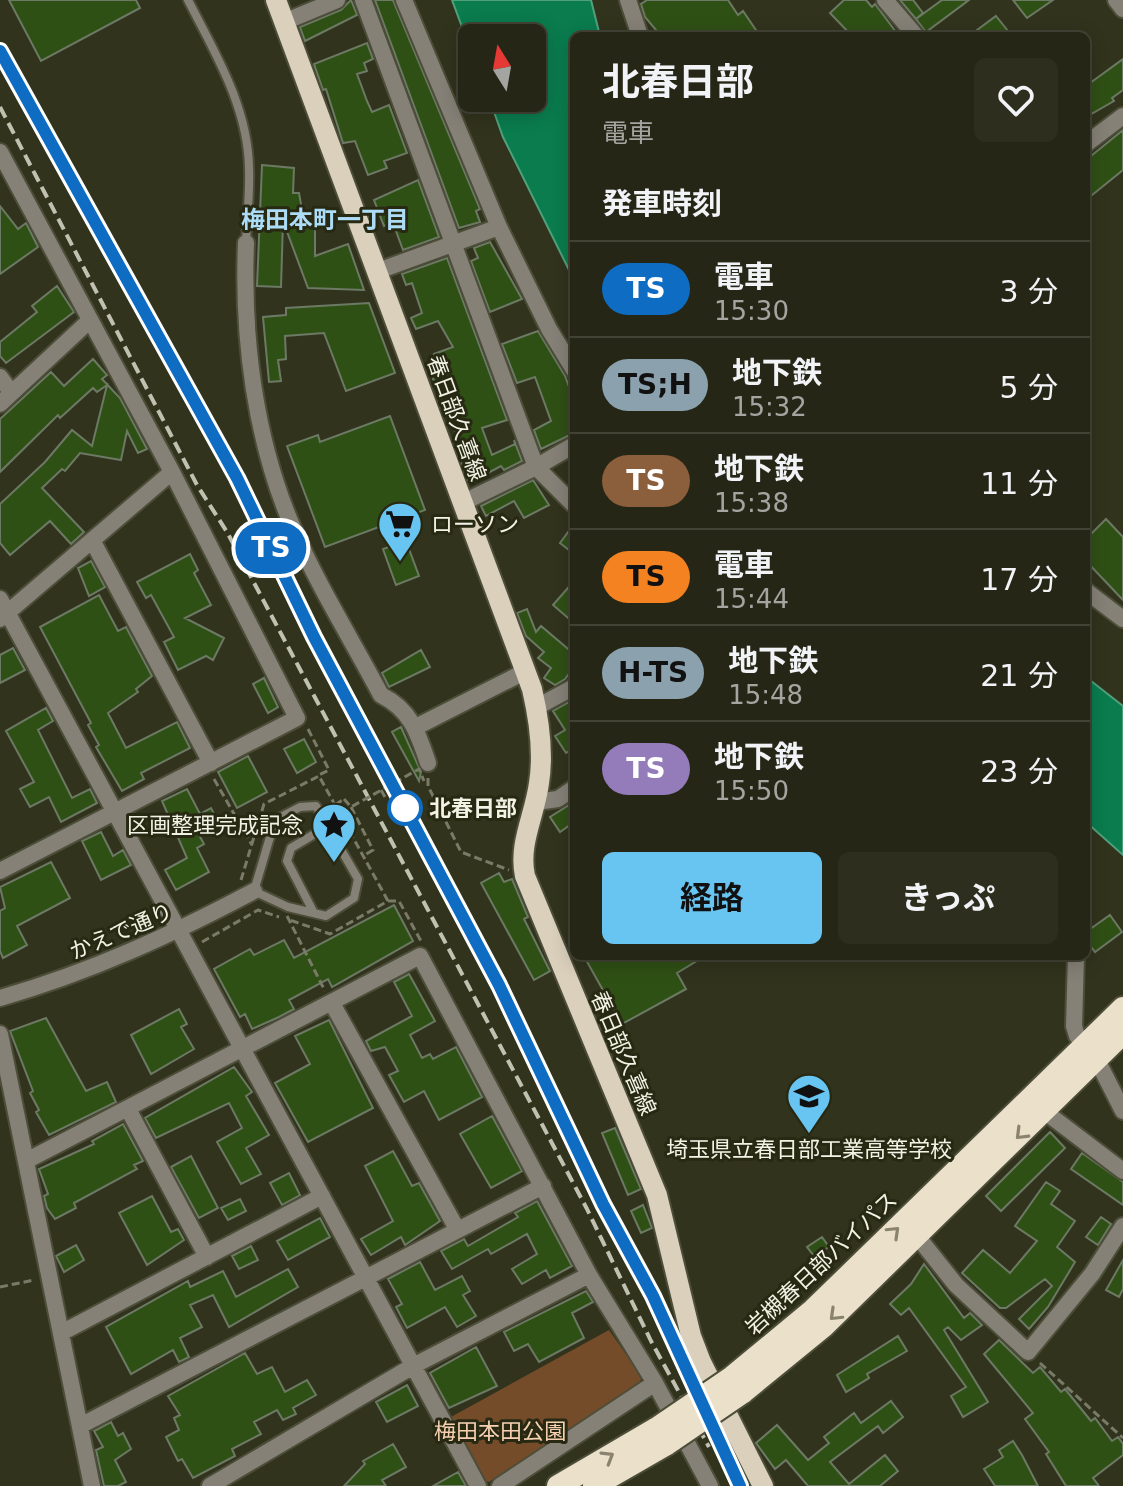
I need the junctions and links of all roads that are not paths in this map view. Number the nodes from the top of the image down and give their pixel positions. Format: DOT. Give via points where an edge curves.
graph roads {
  1 [pos="188,0"];
  2 [pos="337,0"];
  3 [pos="363,0"];
  4 [pos="404,0"];
  5 [pos="628,0"];
  6 [pos="885,0"];
  7 [pos="1116,0"];
  8 [pos="281,6"];
  9 [pos="1123,9"];
  10 [pos="639,32"];
  11 [pos="912,32"];
  12 [pos="1123,116"];
  13 [pos="1090,141"];
  14 [pos="0,152"];
  15 [pos="499,227"];
  16 [pos="246,243"];
  17 [pos="453,244"];
  18 [pos="378,271"];
  19 [pos="89,321"];
  20 [pos="570,363"];
  21 [pos="0,377"];
  22 [pos="6,398"];
  23 [pos="570,447"];
  24 [pos="536,467"];
  25 [pos="172,472"];
  26 [pos="570,501"];
  27 [pos="462,503"];
  28 [pos="92,540"];
  29 [pos="1090,594"];
  30 [pos="0,599"];
  31 [pos="4,617"];
  32 [pos="1123,619"];
  33 [pos="526,671"];
  34 [pos="570,693"];
  35 [pos="537,707"];
  36 [pos="416,727"];
  37 [pos="428,763"];
  38 [pos="209,764"];
  39 [pos="570,791"];
  40 [pos="536,802"];
  41 [pos="116,810"];
  42 [pos="328,826"];
  43 [pos="0,871"];
  44 [pos="254,891"];
  45 [pos="314,913"];
  46 [pos="180,930"];
  47 [pos="1076,960"];
  48 [pos="0,998"];
  49 [pos="333,1005"];
  50 [pos="1123,1008"];
  51 [pos="1123,1033"];
  52 [pos="0,1034"];
  53 [pos="244,1049"];
  54 [pos="1090,1053"];
  55 [pos="128,1109"];
  56 [pos="1044,1111"];
  57 [pos="1123,1111"];
  58 [pos="26,1161"];
  59 [pos="1123,1171"];
  60 [pos="543,1186"];
  61 [pos="322,1196"];
  62 [pos="1123,1226"];
  63 [pos="457,1229"];
  64 [pos="917,1236"];
  65 [pos="207,1257"];
  66 [pos="589,1275"];
  67 [pos="365,1277"];
  68 [pos="61,1333"];
  69 [pos="413,1366"];
  70 [pos="655,1383"];
  71 [pos="737,1385"];
  72 [pos="80,1426"];
  73 [pos="662,1436"];
  74 [pos="92,1486"];
  75 [pos="210,1486"];
  76 [pos="478,1486"];
  77 [pos="500,1486"];
  78 [pos="558,1486"];
  79 [pos="594,1486"];
  80 [pos="710,1486"];
  81 [pos="763,1486"];
  1 -- 16 [label="lane" via="242,119 249,168"];
  2 -- 8 [label="street"];
  3 -- 17 [label="street"];
  4 -- 15 [label="street"];
  5 -- 10 [label="street"];
  6 -- 11 [label="street"];
  7 -- 9 [label="street"];
  8 -- 18 [label="main road, 春日部久喜線"];
  12 -- 13 [label="street"];
  14 -- 19 [label="street"];
  15 -- 17 [label="street"];
  15 -- 20 [label="street"];
  16 -- 36 [label="street" via="244,277 258,416 278,488 316,575 381,695 401,705"];
  17 -- 18 [label="street"];
  17 -- 24 [label="street"];
  18 -- 27 [label="main road, 春日部久喜線"];
  19 -- 22 [label="street"];
  19 -- 25 [label="street"];
  21 -- 22 [label="street"];
  23 -- 24 [label="street"];
  24 -- 26 [label="street"];
  24 -- 27 [label="street"];
  25 -- 28 [label="street"];
  25 -- 38 [label="street" via="297,718"];
  27 -- 33 [label="main road, 春日部久喜線"];
  28 -- 31 [label="street"];
  28 -- 38 [label="street"];
  29 -- 32 [label="street"];
  30 -- 31 [label="street"];
  31 -- 41 [label="street"];
  33 -- 35 [label="main road, 春日部久喜線"];
  33 -- 36 [label="street"];
  34 -- 35 [label="street"];
  35 -- 40 [label="main road, 春日部久喜線" via="541,766"];
  36 -- 37 [label="street"];
  38 -- 41 [label="street"];
  39 -- 40 [label="street" via="558,799"];
  40 -- 81 [label="main road, 春日部久喜線" via="523,849 525,876 657,1195 701,1362"];
  41 -- 43 [label="street"];
  41 -- 46 [label="street"];
  42 -- 44 [label="lane" via="316,806 300,807 275,820"];
  42 -- 45 [label="lane" via="291,848 287,861"];
  42 -- 45 [label="lane" via="358,879 354,898 326,916"];
  44 -- 45 [label="lane"];
  44 -- 46 [label="street, かえで通り"];
  46 -- 48 [label="street, かえで通り" via="93,970"];
  46 -- 53 [label="street"];
  47 -- 54 [label="street" via="1074,1026"];
  49 -- 53 [label="street"];
  49 -- 60 [label="street" via="420,956"];
  49 -- 63 [label="street"];
  50 -- 54 [label="highway, 岩槻春日部バイパス"];
  51 -- 54 [label="highway, 岩槻春日部バイパス"];
  52 -- 58 [label="street"];
  53 -- 55 [label="street"];
  53 -- 61 [label="street"];
  54 -- 56 [label="highway, 岩槻春日部バイパス"];
  54 -- 57 [label="street"];
  71 -- 54 [label="highway, 岩槻春日部バイパス, one-way"];
  55 -- 58 [label="street"];
  55 -- 65 [label="street"];
  56 -- 59 [label="street"];
  56 -- 64 [label="highway, 岩槻春日部バイパス, one-way"];
  58 -- 68 [label="street"];
  60 -- 63 [label="street"];
  60 -- 66 [label="street"];
  61 -- 65 [label="street"];
  61 -- 67 [label="street"];
  62 -- 64 [label="street" via="1092,1274 1028,1352 956,1285"];
  63 -- 67 [label="street"];
  64 -- 71 [label="highway, 岩槻春日部バイパス, one-way" via="824,1326"];
  65 -- 68 [label="street"];
  66 -- 69 [label="street"];
  66 -- 70 [label="street"];
  67 -- 69 [label="street"];
  67 -- 72 [label="street"];
  68 -- 72 [label="street"];
  69 -- 75 [label="street"];
  69 -- 76 [label="street"];
  70 -- 77 [label="street"];
  70 -- 80 [label="street"];
  71 -- 73 [label="highway, 岩槻春日部バイパス, bridge"];
  72 -- 74 [label="street"];
  78 -- 73 [label="highway, 岩槻春日部バイパス, one-way"];
  73 -- 79 [label="highway, 岩槻春日部バイパス"];
}
